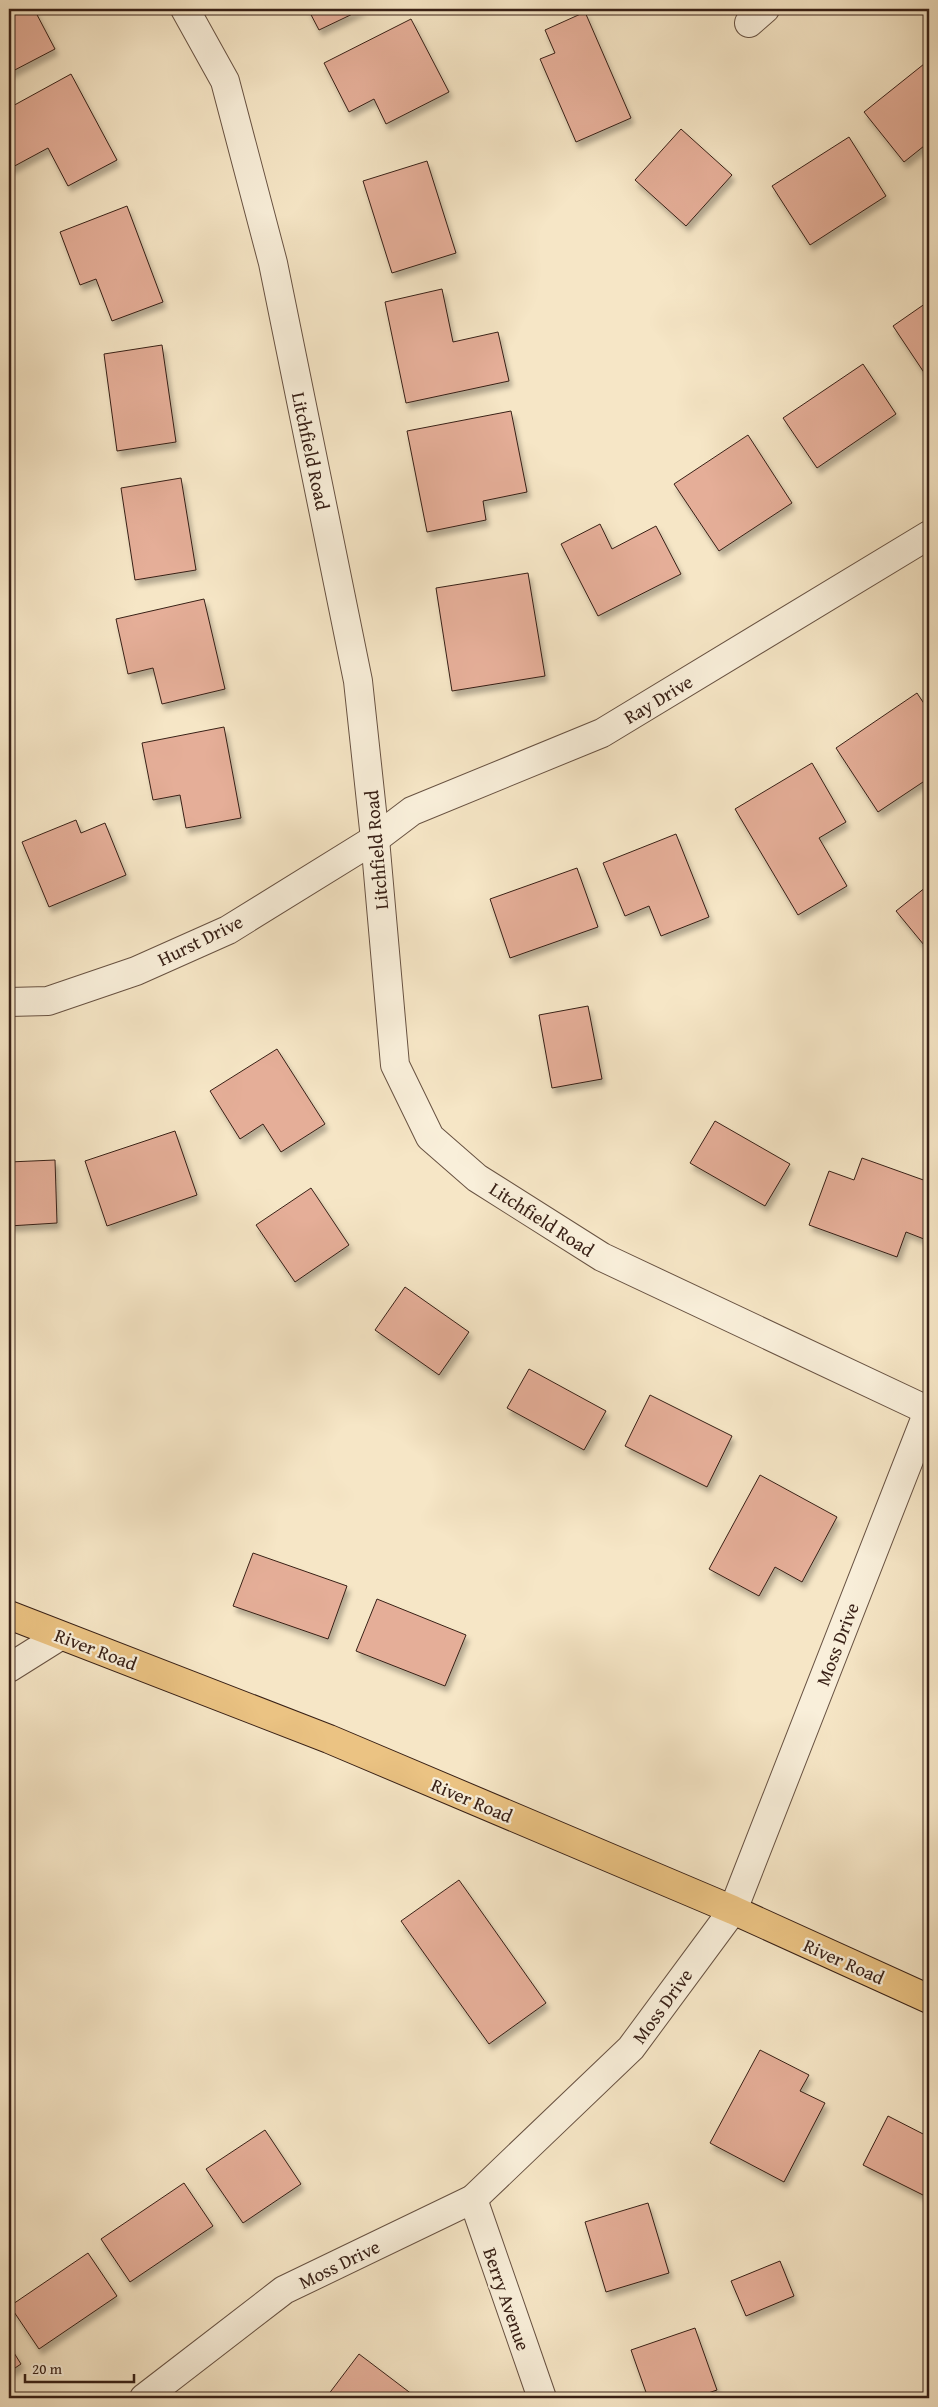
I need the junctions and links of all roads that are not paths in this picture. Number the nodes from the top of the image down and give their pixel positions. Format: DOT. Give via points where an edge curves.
graph roads {
  1 [pos="185,9"];
  2 [pos="929,535"];
  3 [pos="376,839"];
  4 [pos="9,1002"];
  5 [pos="929,1410"];
  6 [pos="9,1615"];
  7 [pos="60,1636"];
  8 [pos="9,1668"];
  9 [pos="733,1910"];
  10 [pos="929,1999"];
  11 [pos="473,2200"];
  12 [pos="144,2398"];
  13 [pos="542,2398"];
  1 -- 3 [label="street, Litchfield Road" via="225,81 273,263 358,681"];
  2 -- 3 [label="street, Ray Drive" via="602,733 412,811"];
  3 -- 4 [label="street, Hurst Drive" via="228,930 136,971 48,1001"];
  3 -- 5 [label="street, Litchfield Road" via="395,1065 430,1137 477,1178 602,1257"];
  5 -- 9 [label="street, Moss Drive"];
  6 -- 7 [label="main road, River Road"];
  7 -- 8 [label="street"];
  7 -- 9 [label="main road, River Road" via="329,1740"];
  9 -- 10 [label="main road, River Road"];
  9 -- 11 [label="street, Moss Drive" via="631,2048"];
  11 -- 12 [label="street, Moss Drive" via="284,2290"];
  11 -- 13 [label="street, Berry Avenue"];
}
